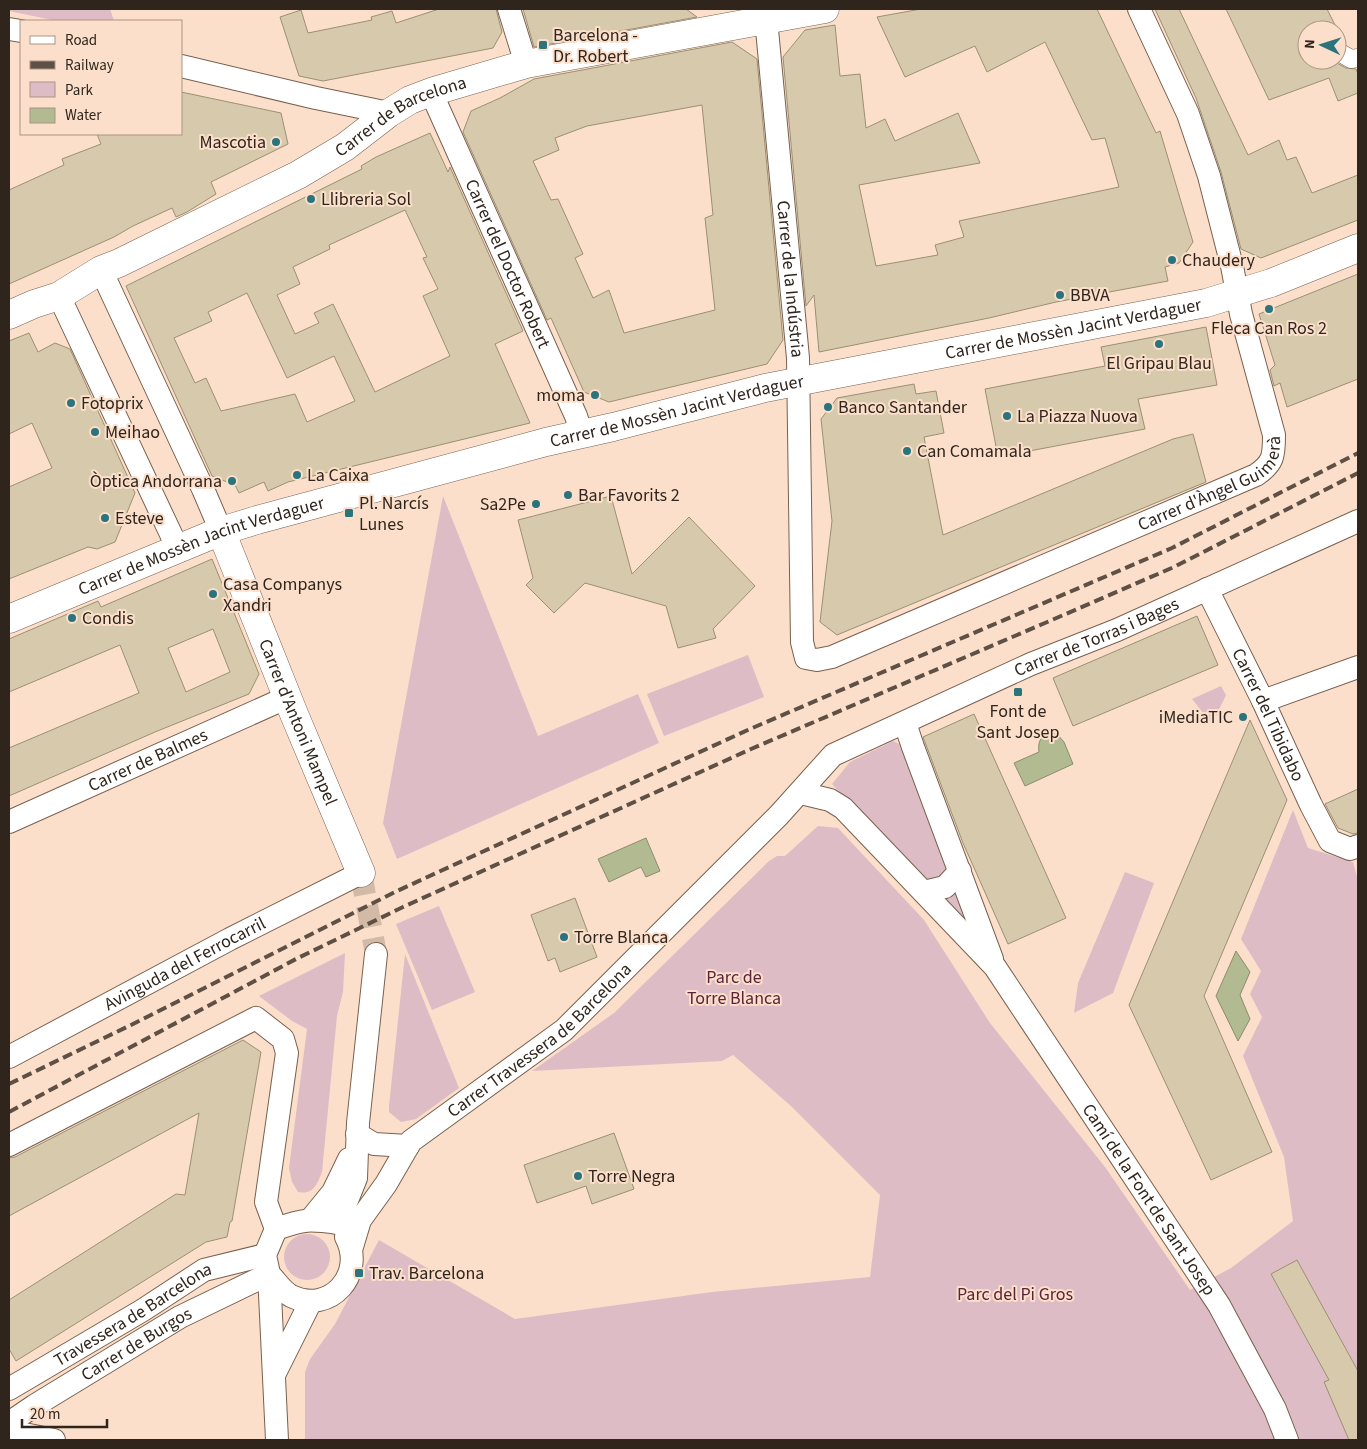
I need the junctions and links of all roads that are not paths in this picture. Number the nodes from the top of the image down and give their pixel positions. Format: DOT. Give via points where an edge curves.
graph roads {
  1 [pos="509,9"];
  2 [pos="825,9"];
  3 [pos="1139,9"];
  4 [pos="766,20"];
  5 [pos="526,64"];
  6 [pos="182,66"];
  7 [pos="431,92"];
  8 [pos="389,113"];
  9 [pos="1358,248"];
  10 [pos="101,270"];
  11 [pos="1237,294"];
  12 [pos="59,296"];
  13 [pos="9,315"];
  14 [pos="798,381"];
  15 [pos="582,435"];
  16 [pos="1358,521"];
  17 [pos="221,531"];
  18 [pos="178,549"];
  19 [pos="1207,588"];
  20 [pos="9,619"];
  21 [pos="806,658"];
  22 [pos="1358,667"];
  23 [pos="288,696"];
  24 [pos="1263,701"];
  25 [pos="906,723"];
  26 [pos="833,755"];
  27 [pos="801,793"];
  28 [pos="9,822"];
  29 [pos="1358,846"];
  30 [pos="960,871"];
  31 [pos="361,873"];
  32 [pos="924,892"];
  33 [pos="376,954"];
  34 [pos="995,967"];
  35 [pos="9,1056"];
  36 [pos="357,1140"];
  37 [pos="9,1145"];
  38 [pos="408,1146"];
  39 [pos="311,1219"];
  40 [pos="338,1223"];
  41 [pos="276,1229"];
  42 [pos="351,1250"];
  43 [pos="267,1264"];
  44 [pos="312,1301"];
  45 [pos="273,1378"];
  46 [pos="9,1389"];
  47 [pos="9,1424"];
  48 [pos="9,1431"];
  49 [pos="54,1440"];
  50 [pos="277,1440"];
  51 [pos="1287,1440"];
  1 -- 5 [label="street"];
  2 -- 4 [label="street, Carrer de Barcelona"];
  3 -- 11 [label="street, Carrer d'Àngel Guimerà" via="1188,114 1209,176"];
  4 -- 5 [label="street, Carrer de Barcelona"];
  4 -- 14 [label="street, Carrer de la Indústria"];
  5 -- 7 [label="street, Carrer de Barcelona"];
  6 -- 8 [label="street"];
  7 -- 8 [label="street, Carrer de Barcelona"];
  7 -- 15 [label="street, Carrer del Doctor Robert"];
  8 -- 10 [label="street, Carrer de Barcelona" via="298,175"];
  9 -- 11 [label="street, Carrer de Mossèn Jacint Verdaguer"];
  10 -- 12 [label="street, Carrer de Barcelona"];
  10 -- 17 [label="street, Carrer d'Antoni Mampel"];
  11 -- 14 [label="street, Carrer de Mossèn Jacint Verdaguer" via="1206,303"];
  11 -- 21 [label="street, Carrer d'Àngel Guimerà" via="1274,435 1274,454 1267,467 832,657"];
  12 -- 13 [label="street, Carrer de Barcelona"];
  12 -- 18 [label="street"];
  14 -- 15 [label="street, Carrer de Mossèn Jacint Verdaguer"];
  14 -- 21 [label="street, Carrer de la Indústria" via="802,642"];
  15 -- 17 [label="street, Carrer de Mossèn Jacint Verdaguer"];
  16 -- 19 [label="street, Carrer de Torras i Bages"];
  17 -- 18 [label="street, Carrer de Mossèn Jacint Verdaguer"];
  17 -- 23 [label="street, Carrer d'Antoni Mampel"];
  18 -- 20 [label="street, Carrer de Mossèn Jacint Verdaguer"];
  19 -- 24 [label="street, Carrer del Tibidabo"];
  19 -- 25 [label="street, Carrer de Torras i Bages"];
  22 -- 24 [label="street"];
  23 -- 28 [label="street, Carrer de Balmes"];
  23 -- 31 [label="street, Carrer d'Antoni Mampel"];
  24 -- 29 [label="street, Carrer del Tibidabo" via="1330,841 1350,849"];
  25 -- 26 [label="street, Carrer de Torras i Bages"];
  25 -- 30 [label="street, Camí de la Font de Sant Josep"];
  26 -- 27 [label="street, Carrer Travessera de Barcelona"];
  27 -- 32 [label="street, Camí de la Font de Sant Josep" via="830,800 843,808"];
  27 -- 38 [label="street, Carrer Travessera de Barcelona" via="564,1030 449,1112"];
  30 -- 32 [label="street" via="945,887"];
  30 -- 34 [label="street, Camí de la Font de Sant Josep"];
  31 -- 35 [label="street, Avinguda del Ferrocarril" via="230,938"];
  32 -- 34 [label="street, Camí de la Font de Sant Josep"];
  33 -- 36 [label="street"];
  34 -- 51 [label="street, Camí de la Font de Sant Josep" via="1219,1305 1275,1409"];
  36 -- 38 [label="street"];
  36 -- 39 [label="street" via="333,1192"];
  36 -- 40 [label="street" via="356,1178"];
  37 -- 41 [label="street" via="256,1018 283,1039 288,1053 266,1202"];
  38 -- 40 [label="street, Carrer Travessera de Barcelona" via="384,1167"];
  38 -- 42 [label="street, Carrer Travessera de Barcelona" via="360,1220"];
  39 -- 40 [label="street"];
  39 -- 41 [label="street"];
  40 -- 42 [label="street"];
  41 -- 43 [label="street"];
  42 -- 44 [label="street" via="352,1264 344,1285 331,1296"];
  43 -- 44 [label="street" via="282,1289 291,1296"];
  43 -- 45 [label="street"];
  43 -- 46 [label="street, Travessera de Barcelona" via="204,1270"];
  43 -- 47 [label="street, Carrer de Burgos"];
  44 -- 45 [label="street"];
  45 -- 50 [label="street"];
  48 -- 49 [label="street"];
}
